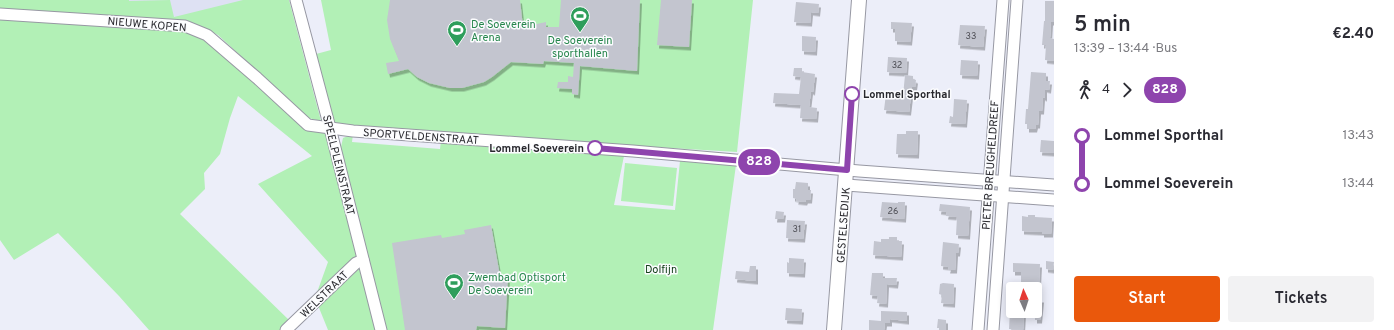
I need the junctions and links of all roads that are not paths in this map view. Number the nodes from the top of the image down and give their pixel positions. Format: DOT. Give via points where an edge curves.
graph roads {
  1 [pos="296,0"];
  2 [pos="860,0"];
  3 [pos="1003,0"];
  4 [pos="1017,0"];
  5 [pos="0,14"];
  6 [pos="330,128"];
  7 [pos="847,170"];
  8 [pos="989,181"];
  9 [pos="1003,182"];
  10 [pos="846,185"];
  11 [pos="1054,185"];
  12 [pos="988,195"];
  13 [pos="1002,196"];
  14 [pos="1054,200"];
  15 [pos="363,260"];
  16 [pos="286,330"];
  17 [pos="380,330"];
  18 [pos="834,330"];
  19 [pos="978,330"];
  20 [pos="993,330"];
  1 -- 6 [label="street, SPEELPLEINSTRAAT"];
  2 -- 7 [label="main road, GESTELSEDIJK"];
  3 -- 8 [label="street, PIETER BREUGHELDREEF"];
  4 -- 9 [label="street, PIETER BREUGHELDREEF"];
  5 -- 6 [label="street, NIEUWE KOPEN" via="185,26 196,29 207,34 308,124"];
  6 -- 7 [label="street, SPORTVELDENSTRAAT" via="627,150"];
  6 -- 15 [label="street, SPEELPLEINSTRAAT"];
  7 -- 8 [label="street, SPORTVELDENSTRAAT"];
  7 -- 10 [label="main road, GESTELSEDIJK"];
  8 -- 9 [label="street, SPORTVELDENSTRAAT"];
  8 -- 12 [label="street, PIETER BREUGHELDREEF"];
  9 -- 11 [label="street, SPORTVELDENSTRAAT"];
  9 -- 13 [label="street, PIETER BREUGHELDREEF"];
  10 -- 12 [label="street"];
  10 -- 18 [label="main road, GESTELSEDIJK"];
  12 -- 13 [label="street"];
  12 -- 19 [label="street, PIETER BREUGHELDREEF"];
  13 -- 14 [label="street"];
  13 -- 20 [label="street, PIETER BREUGHELDREEF"];
  15 -- 16 [label="street, WELSTRAAT" via="356,263"];
  15 -- 17 [label="street, SPEELPLEINSTRAAT"];
}
